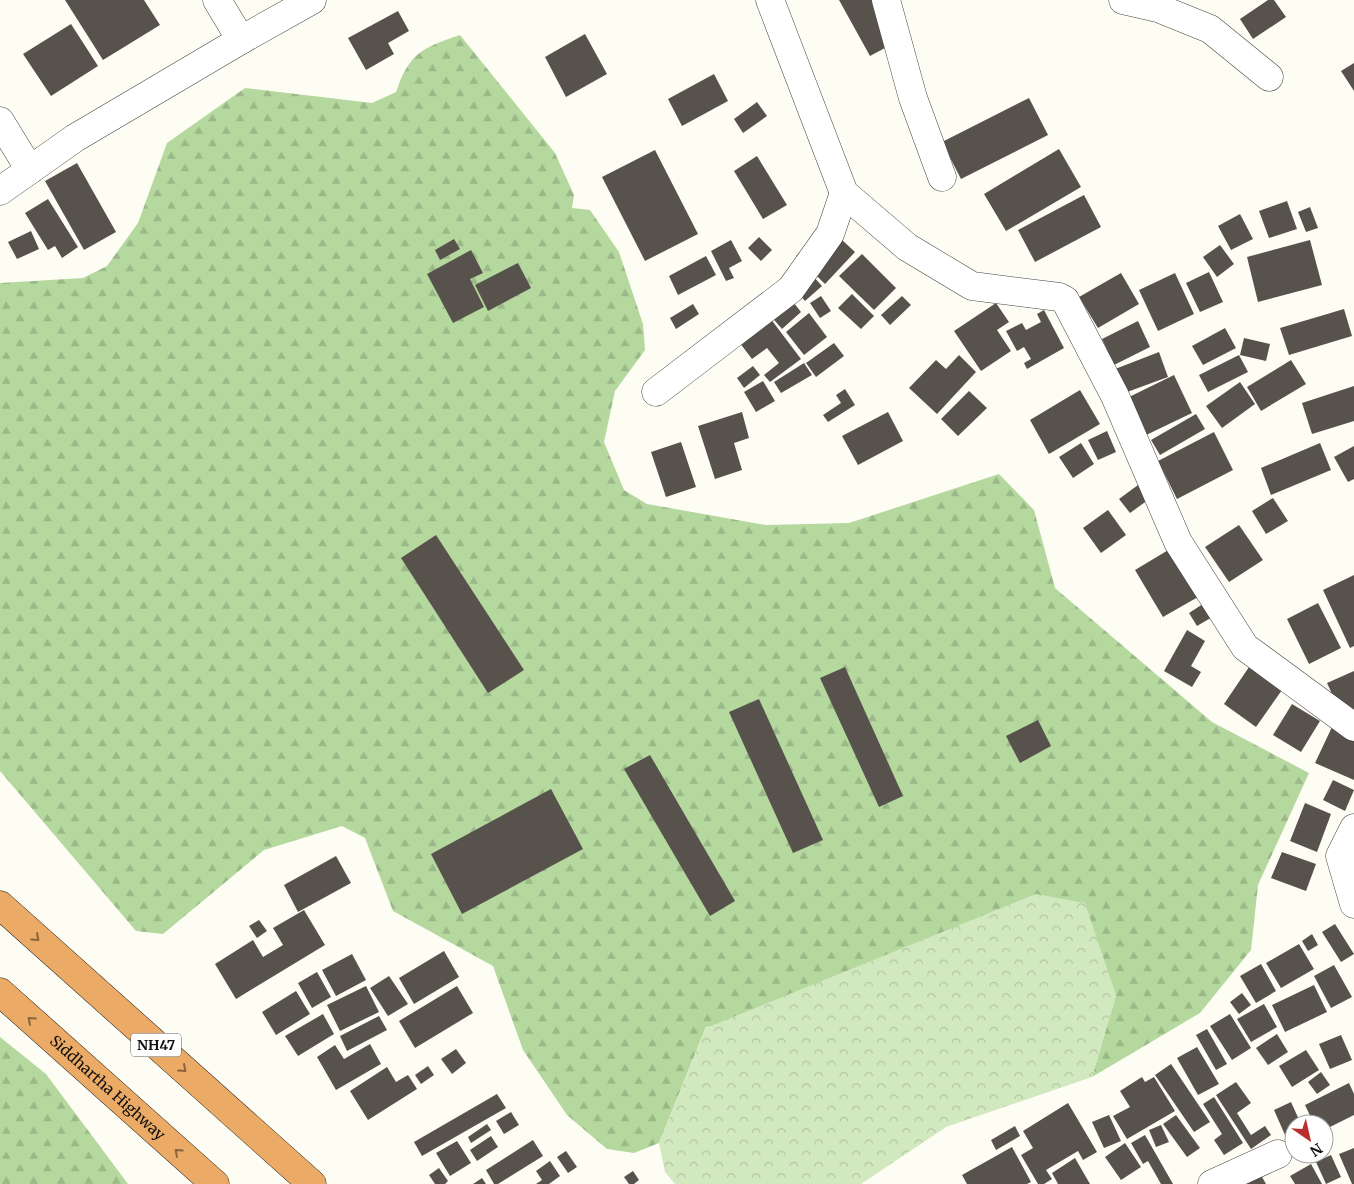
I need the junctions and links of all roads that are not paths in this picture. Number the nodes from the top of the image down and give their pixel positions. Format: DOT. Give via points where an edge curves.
graph roads {
  1 [pos="217,0"];
  2 [pos="312,0"];
  3 [pos="770,0"];
  4 [pos="886,0"];
  5 [pos="1123,0"];
  6 [pos="241,40"];
  7 [pos="1269,77"];
  8 [pos="0,120"];
  9 [pos="30,170"];
  10 [pos="942,177"];
  11 [pos="0,191"];
  12 [pos="844,193"];
  13 [pos="656,392"];
  14 [pos="1354,727"];
  15 [pos="1354,828"];
  16 [pos="1354,904"];
  17 [pos="0,905"];
  18 [pos="0,992"];
  19 [pos="1278,1154"];
  20 [pos="214,1184"];
  21 [pos="312,1184"];
  22 [pos="1212,1184"];
  1 -- 6 [label="street"];
  2 -- 6 [label="street"];
  3 -- 12 [label="street"];
  4 -- 10 [label="street" via="913,98"];
  5 -- 7 [label="street" via="1158,8 1210,29"];
  6 -- 9 [label="street" via="75,138"];
  8 -- 9 [label="street"];
  9 -- 11 [label="street"];
  12 -- 13 [label="street" via="830,234 791,289"];
  12 -- 14 [label="street" via="907,247 972,286 1058,296 1065,300 1115,396 1178,542 1244,647"];
  15 -- 16 [label="street" via="1340,856"];
  17 -- 21 [label="highway, NH47, one-way"];
  20 -- 18 [label="highway, Siddhartha Highway, one-way"];
  19 -- 22 [label="street"];
}
